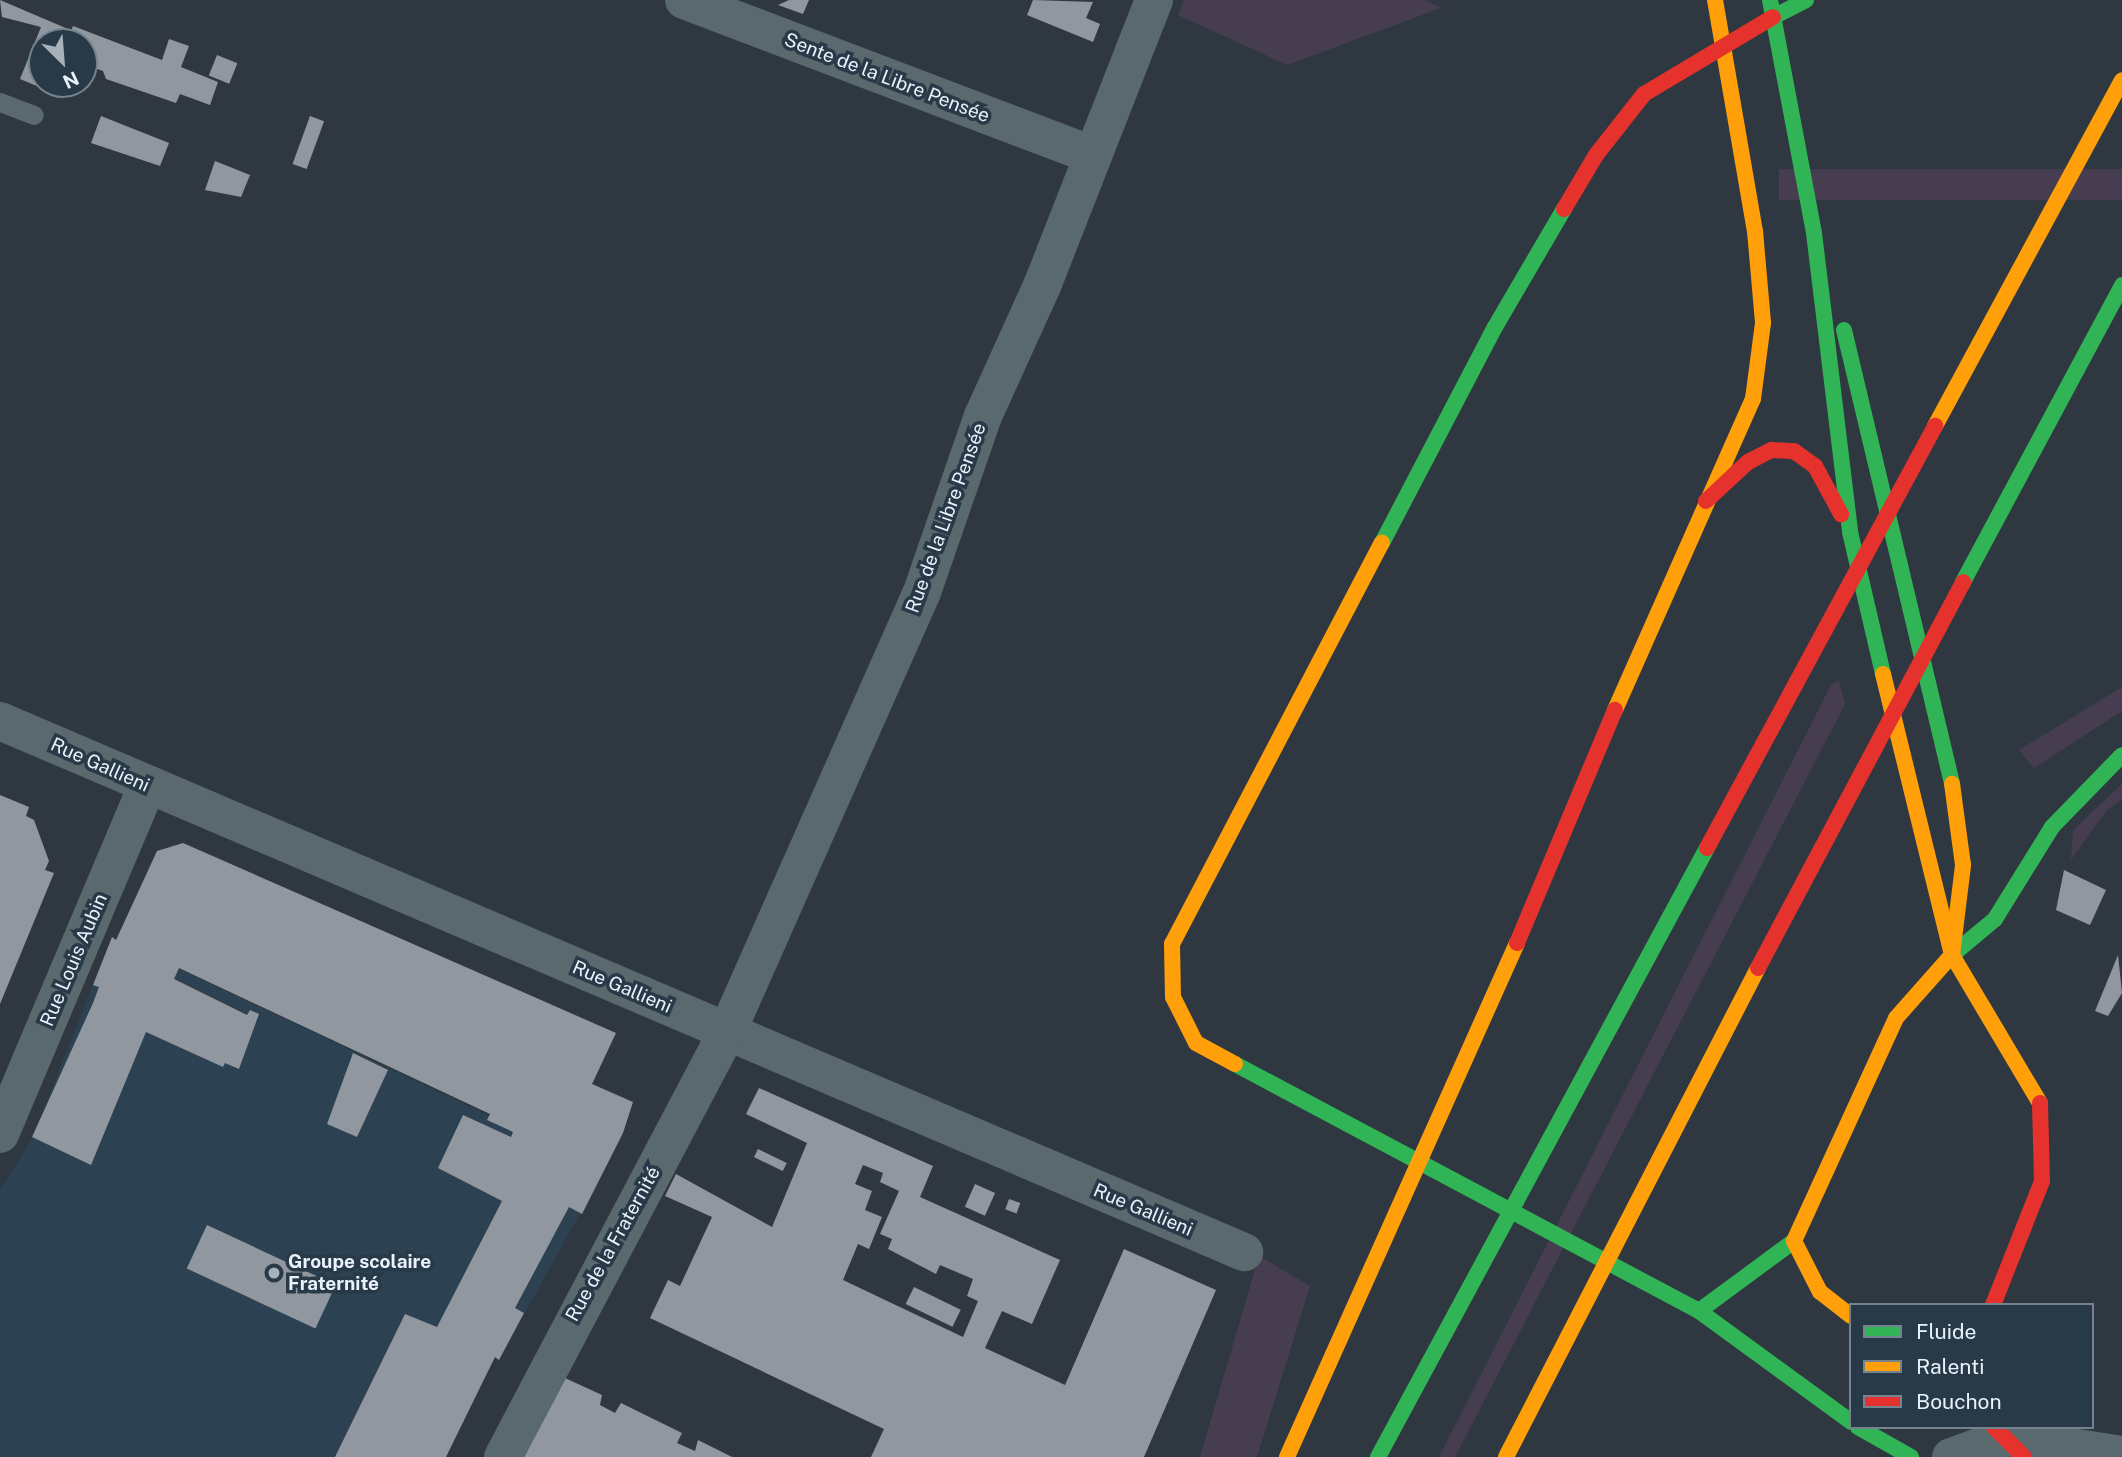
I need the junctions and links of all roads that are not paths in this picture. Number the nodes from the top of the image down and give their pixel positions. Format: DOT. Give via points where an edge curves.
graph roads {
  1 [pos="684,0"];
  2 [pos="1154,0"];
  3 [pos="1715,0"];
  4 [pos="1770,0"];
  5 [pos="1806,0"];
  6 [pos="1773,17"];
  7 [pos="1718,47"];
  8 [pos="2122,80"];
  9 [pos="0,102"];
  10 [pos="34,116"];
  11 [pos="1091,155"];
  12 [pos="1814,233"];
  13 [pos="2122,285"];
  14 [pos="1706,501"];
  15 [pos="1850,532"];
  16 [pos="0,721"];
  17 [pos="2122,755"];
  18 [pos="147,786"];
  19 [pos="1952,955"];
  20 [pos="727,1032"];
  21 [pos="0,1134"];
  22 [pos="1794,1241"];
  23 [pos="1244,1252"];
  24 [pos="1994,1303"];
  25 [pos="1699,1311"];
  26 [pos="1849,1314"];
  27 [pos="1849,1421"];
  28 [pos="1862,1429"];
  29 [pos="2007,1437"];
  30 [pos="2122,1455"];
  31 [pos="503,1457"];
  32 [pos="1287,1457"];
  33 [pos="1378,1457"];
  34 [pos="1506,1457"];
  35 [pos="1911,1457"];
  36 [pos="1951,1457"];
  1 -- 11 [label="street, Sente de la Libre Pensée"];
  2 -- 11 [label="street, Rue de la Libre Pensée"];
  3 -- 7 [label="main road"];
  4 -- 6 [label="main road"];
  5 -- 6 [label="main road"];
  6 -- 7 [label="main road"];
  6 -- 12 [label="main road"];
  7 -- 14 [label="main road" via="1755,231 1763,323 1753,399"];
  7 -- 25 [label="main road" via="1644,94 1596,155 1495,327 1172,944 1173,997 1196,1043"];
  8 -- 33 [label="main road"];
  9 -- 10 [label="lane"];
  11 -- 20 [label="street, Rue de la Libre Pensée" via="1042,286 983,416 922,592"];
  12 -- 15 [label="main road"];
  12 -- 19 [label="main road" via="1860,383 1950,772 1963,864"];
  13 -- 34 [label="main road" via="1803,882"];
  14 -- 15 [label="main road" via="1748,462 1772,450 1794,451 1815,466"];
  14 -- 32 [label="main road" via="1496,995"];
  15 -- 19 [label="main road"];
  16 -- 18 [label="street, Rue Gallieni"];
  17 -- 19 [label="main road" via="2052,827 1995,919"];
  18 -- 20 [label="street, Rue Gallieni"];
  18 -- 21 [label="street, Rue Louis Aubin"];
  19 -- 22 [label="main road" via="1896,1018"];
  19 -- 24 [label="main road" via="2040,1097 2042,1181"];
  20 -- 23 [label="street, Rue Gallieni"];
  20 -- 31 [label="street, Rue de la Fraternité"];
  22 -- 25 [label="main road"];
  22 -- 26 [label="main road" via="1820,1292"];
  25 -- 27 [label="main road"];
  28 -- 35 [label="main road"];
  29 -- 30 [label="street"];
  29 -- 36 [label="street"];
}
